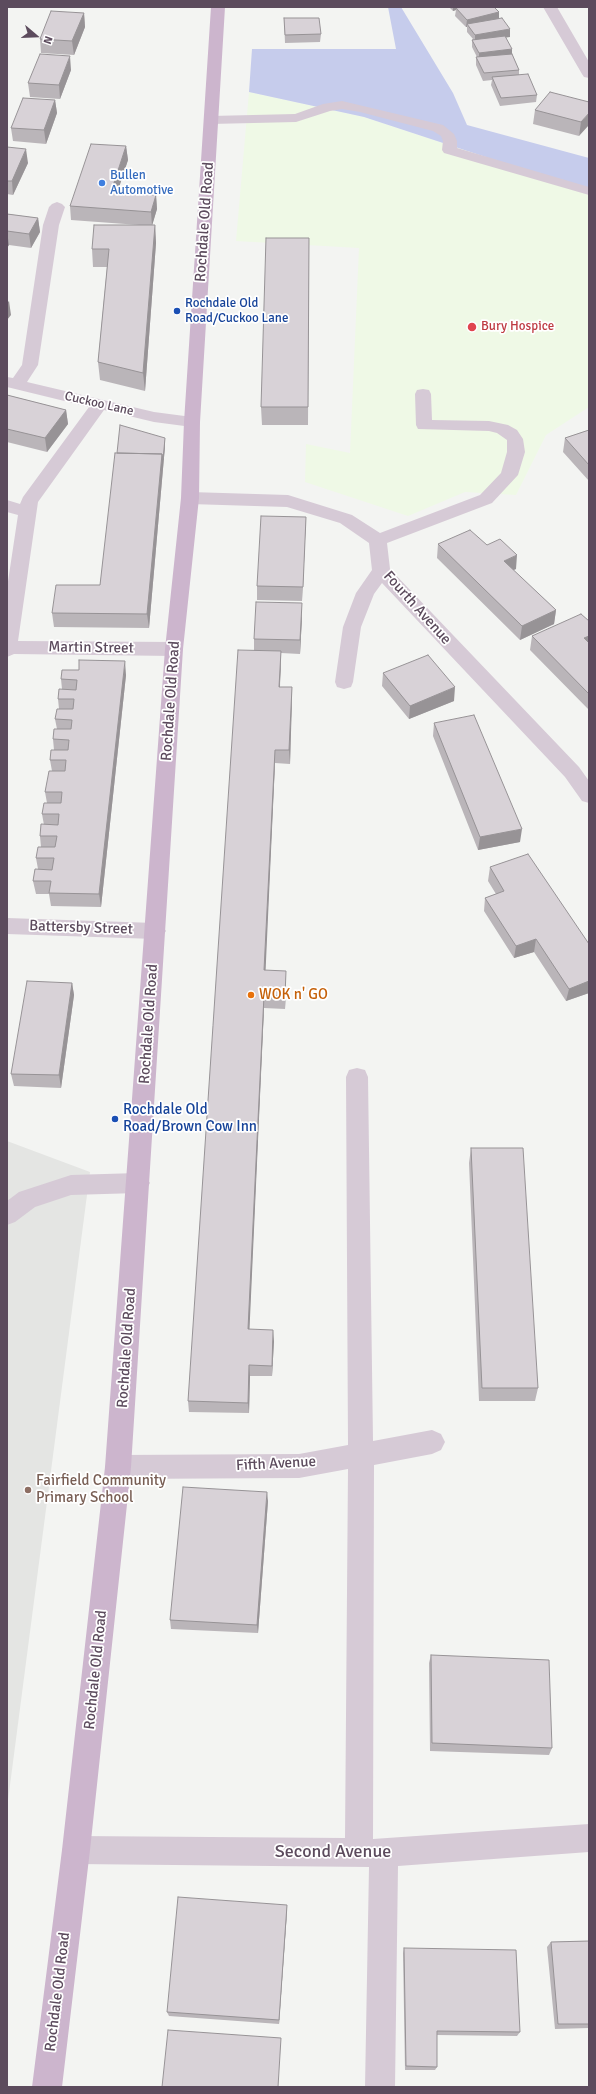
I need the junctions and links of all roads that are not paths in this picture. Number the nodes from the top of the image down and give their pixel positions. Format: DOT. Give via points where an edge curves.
graph roads {
  1 [pos="218,7"];
  2 [pos="550,7"];
  3 [pos="589,74"];
  4 [pos="211,120"];
  5 [pos="586,191"];
  6 [pos="57,207"];
  7 [pos="12,383"];
  8 [pos="423,394"];
  9 [pos="100,404"];
  10 [pos="192,422"];
  11 [pos="190,498"];
  12 [pos="7,506"];
  13 [pos="28,512"];
  14 [pos="378,540"];
  15 [pos="381,570"];
  16 [pos="7,648"];
  17 [pos="174,649"];
  18 [pos="344,682"];
  19 [pos="589,796"];
  20 [pos="7,926"];
  21 [pos="155,931"];
  22 [pos="357,1077"];
  23 [pos="138,1183"];
  24 [pos="7,1215"];
  25 [pos="432,1442"];
  26 [pos="361,1455"];
  27 [pos="118,1467"];
  28 [pos="589,1838"];
  29 [pos="76,1850"];
  30 [pos="372,1853"];
  31 [pos="47,2087"];
  32 [pos="380,2087"];
  1 -- 4 [label="main road, Rochdale Old Road"];
  2 -- 3 [label="street"];
  4 -- 5 [label="street" via="290,119 328,107 342,105 360,108 438,128 447,134 450,141 449,150"];
  4 -- 10 [label="main road, Rochdale Old Road"];
  6 -- 7 [label="street" via="51,225 30,365"];
  7 -- 9 [label="street, Cuckoo Lane"];
  8 -- 14 [label="street" via="424,425 489,426 511,434 515,439 516,452 509,475 486,500"];
  9 -- 10 [label="street, Cuckoo Lane" via="154,417"];
  9 -- 13 [label="street" via="29,501"];
  10 -- 11 [label="main road, Rochdale Old Road"];
  11 -- 14 [label="street" via="288,501 346,520"];
  11 -- 17 [label="main road, Rochdale Old Road"];
  12 -- 13 [label="street"];
  13 -- 16 [label="street"];
  14 -- 15 [label="street, Fourth Avenue"];
  15 -- 18 [label="street" via="365,594 352,627"];
  15 -- 19 [label="street, Fourth Avenue" via="572,772"];
  16 -- 17 [label="street, Martin Street"];
  17 -- 21 [label="main road, Rochdale Old Road"];
  20 -- 21 [label="street, Battersby Street"];
  21 -- 23 [label="main road, Rochdale Old Road"];
  22 -- 26 [label="street"];
  23 -- 24 [label="street" via="71,1185 28,1199"];
  23 -- 27 [label="main road, Rochdale Old Road"];
  25 -- 26 [label="street, Fifth Avenue"];
  26 -- 27 [label="street, Fifth Avenue" via="299,1466"];
  26 -- 30 [label="street"];
  27 -- 29 [label="main road, Rochdale Old Road"];
  28 -- 30 [label="street, Second Avenue"];
  29 -- 30 [label="street, Second Avenue"];
  29 -- 31 [label="main road, Rochdale Old Road"];
  30 -- 32 [label="street"];
}
